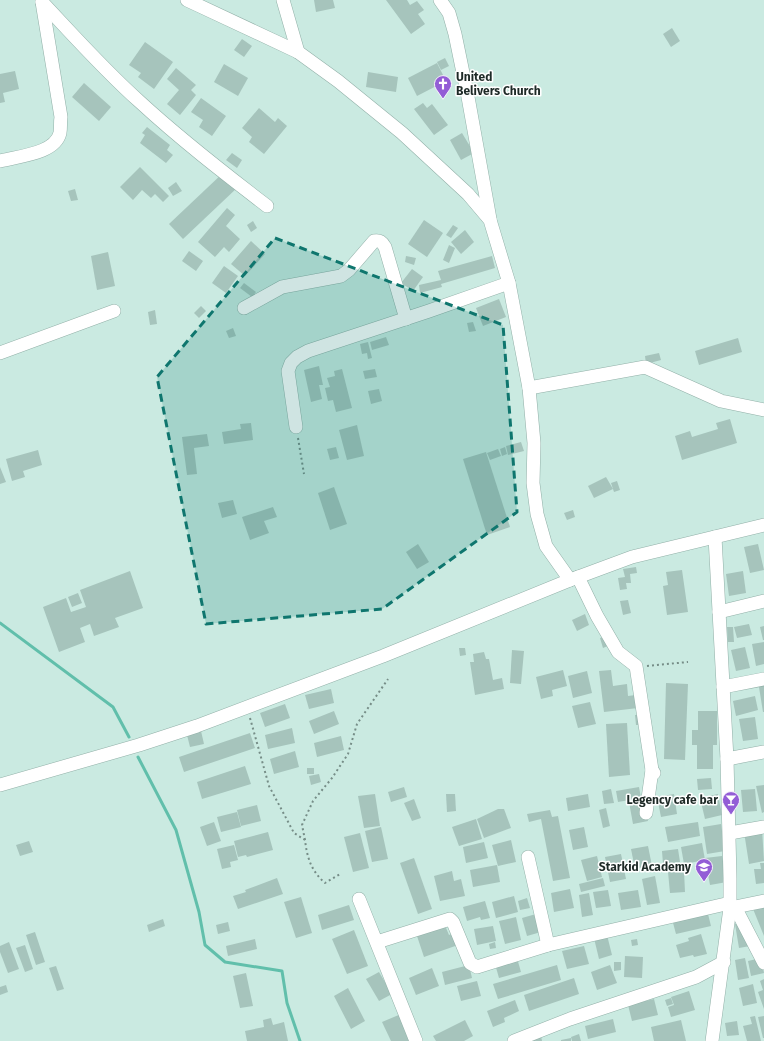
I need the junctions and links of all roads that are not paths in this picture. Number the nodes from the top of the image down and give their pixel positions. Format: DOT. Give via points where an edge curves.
graph roads {
  1 [pos="187,0"];
  2 [pos="283,0"];
  3 [pos="440,0"];
  4 [pos="42,1"];
  5 [pos="298,52"];
  6 [pos="0,161"];
  7 [pos="267,206"];
  8 [pos="490,220"];
  9 [pos="509,283"];
  10 [pos="244,308"];
  11 [pos="114,311"];
  12 [pos="406,319"];
  13 [pos="0,353"];
  14 [pos="529,388"];
  15 [pos="764,410"];
  16 [pos="296,427"];
  17 [pos="764,525"];
  18 [pos="715,537"];
  19 [pos="574,578"];
  20 [pos="764,601"];
  21 [pos="719,612"];
  22 [pos="764,679"];
  23 [pos="723,687"];
  24 [pos="764,752"];
  25 [pos="727,759"];
  26 [pos="0,785"];
  27 [pos="646,814"];
  28 [pos="764,827"];
  29 [pos="730,834"];
  30 [pos="528,856"];
  31 [pos="360,899"];
  32 [pos="764,901"];
  33 [pos="732,906"];
  34 [pos="377,942"];
  35 [pos="548,945"];
  36 [pos="764,962"];
  37 [pos="716,974"];
  38 [pos="416,1041"];
  39 [pos="514,1041"];
  40 [pos="712,1041"];
  1 -- 5 [label="street"];
  2 -- 5 [label="street"];
  3 -- 8 [label="street" via="449,13 455,34"];
  4 -- 6 [label="street" via="60,117 60,132 55,143 44,149"];
  4 -- 7 [label="street" via="139,102 208,161"];
  5 -- 8 [label="street" via="402,133 468,194"];
  8 -- 9 [label="street"];
  9 -- 12 [label="street"];
  9 -- 14 [label="street"];
  10 -- 12 [label="street" via="282,288 341,276 374,240 378,240 383,242 385,247"];
  11 -- 13 [label="street"];
  12 -- 16 [label="street" via="297,356 288,371"];
  14 -- 15 [label="street" via="645,367 720,401"];
  14 -- 19 [label="street" via="534,443 533,483 537,514 546,546"];
  17 -- 18 [label="street"];
  18 -- 19 [label="street" via="632,557"];
  18 -- 21 [label="street"];
  19 -- 26 [label="street" via="447,631 248,708 167,736"];
  19 -- 27 [label="street" via="618,652 636,666 653,771"];
  20 -- 21 [label="street"];
  21 -- 23 [label="street"];
  22 -- 23 [label="street"];
  23 -- 25 [label="street"];
  24 -- 25 [label="street"];
  25 -- 29 [label="street"];
  28 -- 29 [label="street"];
  29 -- 33 [label="street"];
  30 -- 35 [label="street"];
  31 -- 34 [label="street"];
  32 -- 33 [label="street"];
  33 -- 35 [label="street"];
  33 -- 36 [label="street"];
  33 -- 37 [label="street" via="724,962"];
  34 -- 35 [label="street" via="450,919 473,966 482,966"];
  34 -- 38 [label="street"];
  37 -- 39 [label="street" via="576,1016"];
  37 -- 40 [label="street"];
}
